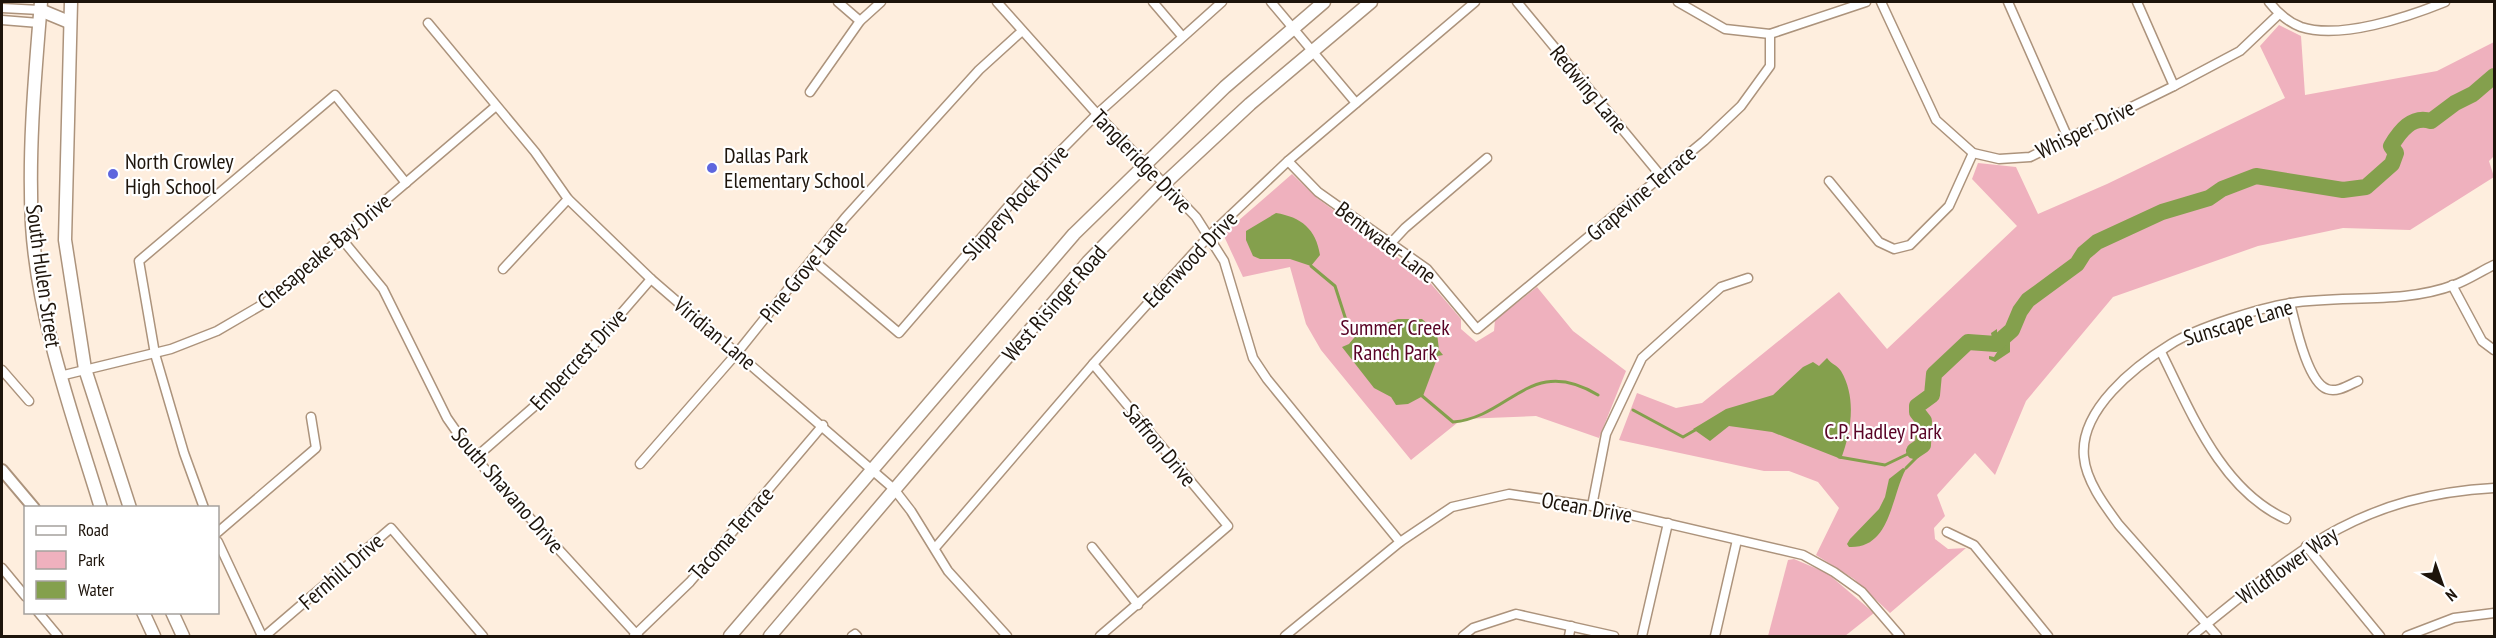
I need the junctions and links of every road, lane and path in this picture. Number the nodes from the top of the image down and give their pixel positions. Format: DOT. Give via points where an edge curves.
graph roads {
  1 [pos="70,2"];
  2 [pos="838,2"];
  3 [pos="881,2"];
  4 [pos="997,2"];
  5 [pos="1153,2"];
  6 [pos="1222,2"];
  7 [pos="1271,2"];
  8 [pos="1324,2"];
  9 [pos="1371,2"];
  10 [pos="1475,2"];
  11 [pos="1517,2"];
  12 [pos="1678,2"];
  13 [pos="1866,2"];
  14 [pos="1881,2"];
  15 [pos="2008,2"];
  16 [pos="2137,2"];
  17 [pos="2269,2"];
  18 [pos="2445,2"];
  19 [pos="2,8"];
  20 [pos="40,11"];
  21 [pos="2279,14"];
  22 [pos="2,20"];
  23 [pos="860,21"];
  24 [pos="69,22"];
  25 [pos="428,23"];
  26 [pos="1293,27"];
  27 [pos="1022,31"];
  28 [pos="1770,34"];
  29 [pos="1182,36"];
  30 [pos="1313,52"];
  31 [pos="2174,86"];
  32 [pos="810,92"];
  33 [pos="1356,103"];
  34 [pos="496,106"];
  35 [pos="1097,114"];
  36 [pos="2068,138"];
  37 [pos="1973,153"];
  38 [pos="1487,158"];
  39 [pos="1288,161"];
  40 [pos="1143,164"];
  41 [pos="1661,176"];
  42 [pos="1829,181"];
  43 [pos="406,183"];
  44 [pos="1164,184"];
  45 [pos="568,199"];
  46 [pos="1209,236"];
  47 [pos="342,238"];
  48 [pos="1391,243"];
  49 [pos="813,260"];
  50 [pos="2494,265"];
  51 [pos="503,268"];
  52 [pos="1748,278"];
  53 [pos="651,279"];
  54 [pos="2452,285"];
  55 [pos="2290,303"];
  56 [pos="1477,329"];
  57 [pos="2494,350"];
  58 [pos="2161,352"];
  59 [pos="737,353"];
  60 [pos="155,354"];
  61 [pos="1093,364"];
  62 [pos="85,369"];
  63 [pos="2,370"];
  64 [pos="60,376"];
  65 [pos="2358,381"];
  66 [pos="29,401"];
  67 [pos="311,417"];
  68 [pos="823,425"];
  69 [pos="476,458"];
  70 [pos="640,464"];
  71 [pos="873,469"];
  72 [pos="2,470"];
  73 [pos="2494,488"];
  74 [pos="894,489"];
  75 [pos="33,506"];
  76 [pos="99,506"];
  77 [pos="130,506"];
  78 [pos="204,506"];
  79 [pos="1592,506"];
  80 [pos="2286,519"];
  81 [pos="1668,523"];
  82 [pos="219,531"];
  83 [pos="1947,532"];
  84 [pos="1737,540"];
  85 [pos="1401,542"];
  86 [pos="219,544"];
  87 [pos="2306,546"];
  88 [pos="1092,547"];
  89 [pos="935,548"];
  90 [pos="2,567"];
  91 [pos="24,594"];
  92 [pos="1138,605"];
  93 [pos="2494,613"];
  94 [pos="40,614"];
  95 [pos="144,614"];
  96 [pos="173,614"];
  97 [pos="2207,625"];
  98 [pos="1571,626"];
  99 [pos="58,636"];
  100 [pos="154,636"];
  101 [pos="183,636"];
  102 [pos="264,636"];
  103 [pos="483,636"];
  104 [pos="636,636"];
  105 [pos="730,636"];
  106 [pos="770,636"];
  107 [pos="1007,636"];
  108 [pos="1100,636"];
  109 [pos="1285,636"];
  110 [pos="1463,636"];
  111 [pos="1569,636"];
  112 [pos="1614,636"];
  113 [pos="1642,636"];
  114 [pos="1715,636"];
  115 [pos="1900,636"];
  116 [pos="2048,636"];
  117 [pos="2192,636"];
  118 [pos="2217,636"];
  119 [pos="2380,636"];
  120 [pos="2406,636"];
  1 -- 24 [label="main road, South Hulen Street"];
  2 -- 23 [label="street"];
  3 -- 23 [label="street"];
  4 -- 27 [label="street, Tangleridge Drive"];
  5 -- 29 [label="street"];
  6 -- 29 [label="street, Slippery Rock Drive"];
  7 -- 26 [label="street"];
  8 -- 26 [label="main road, West Risinger Road"];
  9 -- 30 [label="main road, West Risinger Road"];
  10 -- 33 [label="street, Edenwood Drive"];
  11 -- 41 [label="street, Redwing Lane"];
  12 -- 28 [label="street" via="1725,28"];
  13 -- 28 [label="street"];
  14 -- 37 [label="street" via="1936,120"];
  15 -- 36 [label="street"];
  16 -- 31 [label="street"];
  17 -- 21 [label="street"];
  18 -- 21 [label="street" via="2412,15 2336,31 2299,26"];
  19 -- 20 [label="street"];
  20 -- 22 [label="street"];
  20 -- 24 [label="main road"];
  20 -- 64 [label="main road, South Hulen Street" via="32,225 44,310"];
  21 -- 31 [label="street, Whisper Drive" via="2240,51"];
  23 -- 32 [label="street"];
  24 -- 62 [label="main road, South Hulen Street" via="65,240"];
  25 -- 34 [label="street, Viridian Lane"];
  26 -- 30 [label="street"];
  26 -- 40 [label="main road, West Risinger Road"];
  27 -- 35 [label="street, Tangleridge Drive"];
  27 -- 49 [label="street, Pine Grove Lane" via="956,96 845,218"];
  28 -- 41 [label="street, Grapevine Terrace" via="1770,66 1741,105"];
  29 -- 35 [label="street, Slippery Rock Drive"];
  30 -- 33 [label="street"];
  30 -- 44 [label="main road, West Risinger Road"];
  31 -- 36 [label="street, Whisper Drive"];
  33 -- 39 [label="street, Edenwood Drive"];
  34 -- 43 [label="street, Chesapeake Bay Drive"];
  34 -- 45 [label="street, Viridian Lane"];
  35 -- 40 [label="street, Tangleridge Drive"];
  35 -- 49 [label="street, Slippery Rock Drive" via="1025,187 899,333"];
  36 -- 37 [label="street, Whisper Drive" via="2030,157 1999,159"];
  37 -- 42 [label="street" via="1949,206 1910,244 1894,249 1879,242"];
  38 -- 48 [label="street"];
  39 -- 46 [label="street, Edenwood Drive"];
  39 -- 48 [label="street, Bentwater Lane" via="1318,192"];
  40 -- 44 [label="street, Tangleridge Drive"];
  40 -- 71 [label="main road, West Risinger Road" via="1008,308"];
  41 -- 56 [label="street, Grapevine Terrace"];
  43 -- 47 [label="street, Chesapeake Bay Drive"];
  43 -- 60 [label="street" via="335,95 139,261"];
  44 -- 46 [label="street, Tangleridge Drive"];
  44 -- 74 [label="main road, West Risinger Road" via="1089,262"];
  45 -- 51 [label="street"];
  45 -- 53 [label="street, Viridian Lane"];
  46 -- 61 [label="street, Edenwood Drive"];
  46 -- 85 [label="street, Tangleridge Drive" via="1227,271 1253,358"];
  47 -- 60 [label="street, Chesapeake Bay Drive" via="266,303 217,331"];
  47 -- 69 [label="street, South Shavano Drive" via="383,289 447,418"];
  48 -- 56 [label="street, Bentwater Lane" via="1427,269"];
  49 -- 59 [label="street, Pine Grove Lane"];
  50 -- 54 [label="street, Sunscape Lane"];
  52 -- 79 [label="street" via="1721,287 1641,358 1606,434"];
  53 -- 59 [label="street, Viridian Lane"];
  53 -- 69 [label="street, Embercrest Drive" via="560,384"];
  54 -- 55 [label="street, Sunscape Lane" via="2392,297"];
  54 -- 57 [label="street" via="2482,341"];
  55 -- 58 [label="street, Sunscape Lane" via="2204,328"];
  55 -- 65 [label="street" via="2304,353 2318,382 2328,390 2338,390"];
  58 -- 80 [label="street" via="2197,423 2226,469 2268,512"];
  58 -- 97 [label="street, Sunscape Lane" via="2103,401 2094,413 2083,456 2105,506"];
  59 -- 68 [label="street, Viridian Lane"];
  59 -- 70 [label="street, Pine Grove Lane"];
  60 -- 62 [label="street, Chesapeake Bay Drive"];
  60 -- 78 [label="street"];
  61 -- 89 [label="street, Edenwood Drive"];
  61 -- 92 [label="street, Saffron Drive" via="1228,526"];
  62 -- 64 [label="street, Chesapeake Bay Drive"];
  62 -- 77 [label="main road, South Hulen Street"];
  63 -- 66 [label="street"];
  64 -- 76 [label="main road, South Hulen Street"];
  67 -- 82 [label="street" via="316,448"];
  68 -- 71 [label="street, Viridian Lane"];
  68 -- 104 [label="street, Tacoma Terrace" via="690,582"];
  69 -- 104 [label="street, South Shavano Drive"];
  71 -- 74 [label="street, Viridian Lane"];
  71 -- 105 [label="main road, West Risinger Road"];
  72 -- 75 [label="street"];
  73 -- 87 [label="street, Wildflower Way" via="2394,504 2359,517"];
  74 -- 89 [label="street, Viridian Lane"];
  74 -- 106 [label="main road, West Risinger Road"];
  79 -- 81 [label="street, Ocean Drive"];
  79 -- 85 [label="street, Ocean Drive" via="1509,494 1452,507"];
  81 -- 84 [label="street, Ocean Drive"];
  81 -- 113 [label="street"];
  83 -- 116 [label="street" via="1974,546"];
  84 -- 114 [label="street"];
  84 -- 115 [label="street, Ocean Drive" via="1803,555 1834,572 1862,592"];
  85 -- 109 [label="street, Ocean Drive"];
  86 -- 102 [label="street"];
  87 -- 97 [label="street, Wildflower Way"];
  87 -- 119 [label="street"];
  88 -- 92 [label="street"];
  89 -- 107 [label="street, Viridian Lane" via="948,571"];
  90 -- 91 [label="street"];
  92 -- 108 [label="street"];
  93 -- 120 [label="street" via="2454,618"];
  94 -- 99 [label="street"];
  95 -- 100 [label="main road"];
  96 -- 101 [label="main road"];
  97 -- 117 [label="street, Wildflower Way"];
  97 -- 118 [label="street, Sunscape Lane"];
  98 -- 110 [label="street" via="1516,614 1473,628"];
  98 -- 111 [label="street"];
  98 -- 112 [label="street"];
  102 -- 103 [label="street, Fernhill Drive" via="391,528"];
}
